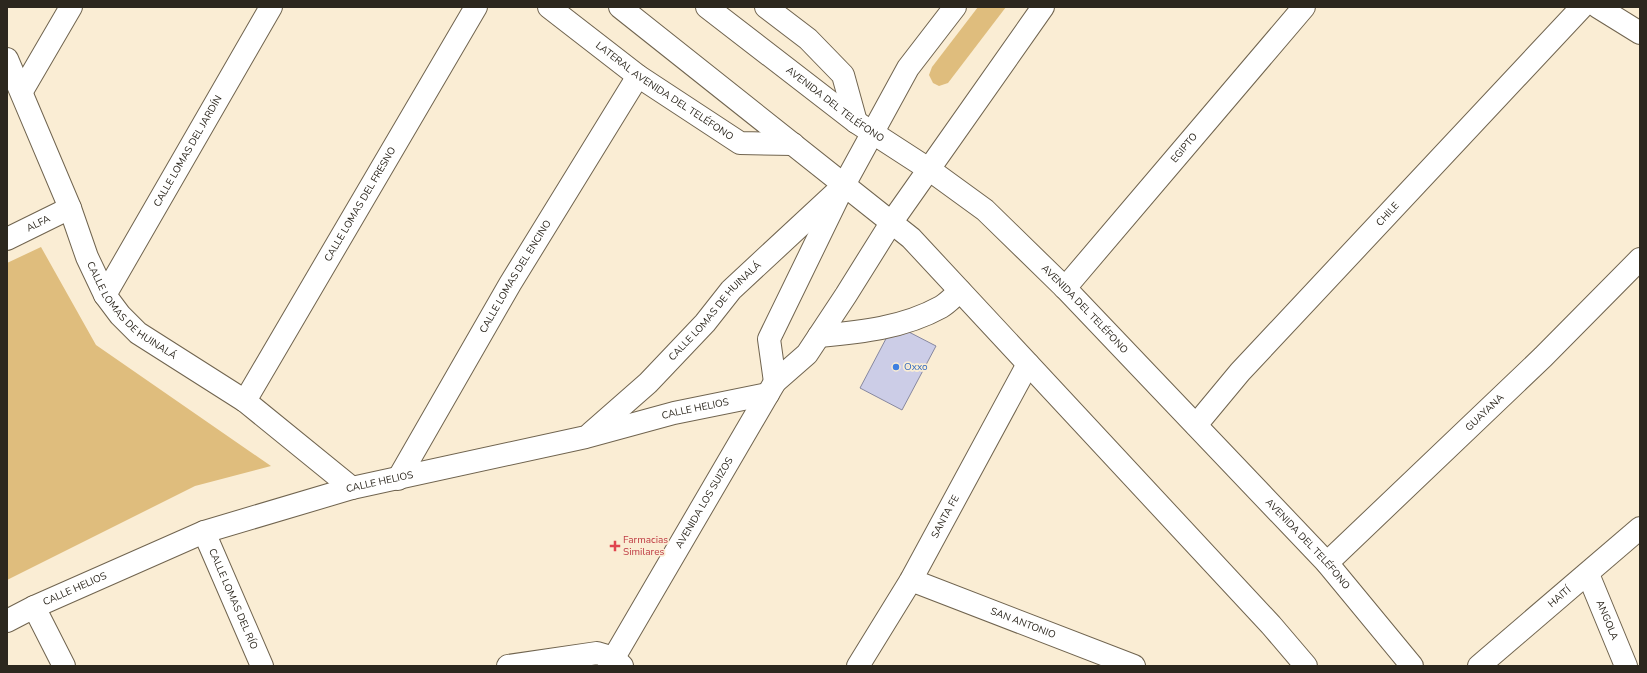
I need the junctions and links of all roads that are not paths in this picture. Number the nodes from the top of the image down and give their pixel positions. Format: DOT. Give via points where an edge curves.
graph roads {
  1 [pos="71,7"];
  2 [pos="271,7"];
  3 [pos="476,7"];
  4 [pos="549,7"];
  5 [pos="620,7"];
  6 [pos="707,7"];
  7 [pos="766,7"];
  8 [pos="955,7"];
  9 [pos="1043,7"];
  10 [pos="1304,7"];
  11 [pos="1582,7"];
  12 [pos="1598,7"];
  13 [pos="1640,33"];
  14 [pos="7,59"];
  15 [pos="638,76"];
  16 [pos="22,91"];
  17 [pos="864,128"];
  18 [pos="793,144"];
  19 [pos="930,170"];
  20 [pos="844,185"];
  21 [pos="70,208"];
  22 [pos="891,223"];
  23 [pos="7,239"];
  24 [pos="1640,259"];
  25 [pos="1065,288"];
  26 [pos="960,291"];
  27 [pos="105,295"];
  28 [pos="819,336"];
  29 [pos="1028,364"];
  30 [pos="772,388"];
  31 [pos="245,401"];
  32 [pos="1196,424"];
  33 [pos="586,437"];
  34 [pos="398,479"];
  35 [pos="352,488"];
  36 [pos="1640,528"];
  37 [pos="204,532"];
  38 [pos="1327,563"];
  39 [pos="1588,574"];
  40 [pos="911,580"];
  41 [pos="34,608"];
  42 [pos="7,621"];
  43 [pos="615,663"];
  44 [pos="64,666"];
  45 [pos="262,666"];
  46 [pos="508,666"];
  47 [pos="858,666"];
  48 [pos="1134,666"];
  49 [pos="1306,666"];
  50 [pos="1412,666"];
  51 [pos="1479,666"];
  52 [pos="1626,666"];
  1 -- 16 [label="street"];
  2 -- 27 [label="street, CALLE LOMAS DEL JARDÍN"];
  3 -- 31 [label="street, CALLE LOMAS DEL FRESNO"];
  4 -- 15 [label="street, LATERAL AVENIDA DEL TELÉFONO"];
  5 -- 18 [label="street"];
  6 -- 17 [label="street, AVENIDA DEL TELÉFONO"];
  7 -- 17 [label="street" via="808,39 842,75"];
  8 -- 17 [label="street"];
  9 -- 19 [label="street, AVENIDA LOS SUIZOS"];
  10 -- 25 [label="street, EGIPTO"];
  11 -- 32 [label="street, CHILE" via="1240,372"];
  12 -- 13 [label="street"];
  14 -- 16 [label="street, CALLE LOMAS DE HUINALÁ"];
  15 -- 18 [label="street, LATERAL AVENIDA DEL TELÉFONO" via="740,143"];
  15 -- 34 [label="street, CALLE LOMAS DEL ENCINO" via="510,284"];
  16 -- 21 [label="street, CALLE LOMAS DE HUINALÁ"];
  17 -- 19 [label="street, AVENIDA DEL TELÉFONO"];
  17 -- 20 [label="street" via="857,161"];
  18 -- 20 [label="street"];
  19 -- 22 [label="street, AVENIDA LOS SUIZOS"];
  19 -- 25 [label="street, AVENIDA DEL TELÉFONO" via="985,210"];
  20 -- 22 [label="street"];
  20 -- 30 [label="street" via="770,339"];
  20 -- 33 [label="street, CALLE LOMAS DE HUINALÁ" via="730,290 706,323 648,383"];
  21 -- 23 [label="street, ALFA"];
  21 -- 27 [label="street, CALLE LOMAS DE HUINALÁ" via="87,256"];
  22 -- 26 [label="street" via="911,238"];
  22 -- 28 [label="street, AVENIDA LOS SUIZOS"];
  24 -- 38 [label="street, GUAYANA" via="1543,357"];
  25 -- 32 [label="street, AVENIDA DEL TELÉFONO"];
  26 -- 28 [label="street" via="942,306 915,319 870,331"];
  26 -- 29 [label="street"];
  27 -- 31 [label="street, CALLE LOMAS DE HUINALÁ" via="138,333"];
  28 -- 30 [label="street, AVENIDA LOS SUIZOS" via="807,354"];
  29 -- 40 [label="street, SANTA FE"];
  29 -- 49 [label="street" via="1266,619"];
  30 -- 33 [label="street, CALLE HELIOS"];
  30 -- 43 [label="street, AVENIDA LOS SUIZOS"];
  31 -- 35 [label="street, CALLE LOMAS DE HUINALÁ"];
  32 -- 38 [label="street, AVENIDA DEL TELÉFONO"];
  33 -- 34 [label="street, CALLE HELIOS"];
  34 -- 35 [label="street, CALLE HELIOS"];
  35 -- 37 [label="street, CALLE HELIOS"];
  36 -- 39 [label="street, HAITÍ"];
  37 -- 41 [label="street, CALLE HELIOS"];
  37 -- 45 [label="street, CALLE LOMAS DEL RÍO"];
  38 -- 50 [label="street, AVENIDA DEL TELÉFONO"];
  39 -- 51 [label="street, HAITÍ"];
  39 -- 52 [label="street, ANGOLA"];
  40 -- 47 [label="street, SANTA FE"];
  40 -- 48 [label="street, SAN ANTONIO"];
  41 -- 42 [label="street, CALLE HELIOS"];
  41 -- 44 [label="street"];
  43 -- 46 [label="street" via="597,653"];
}
